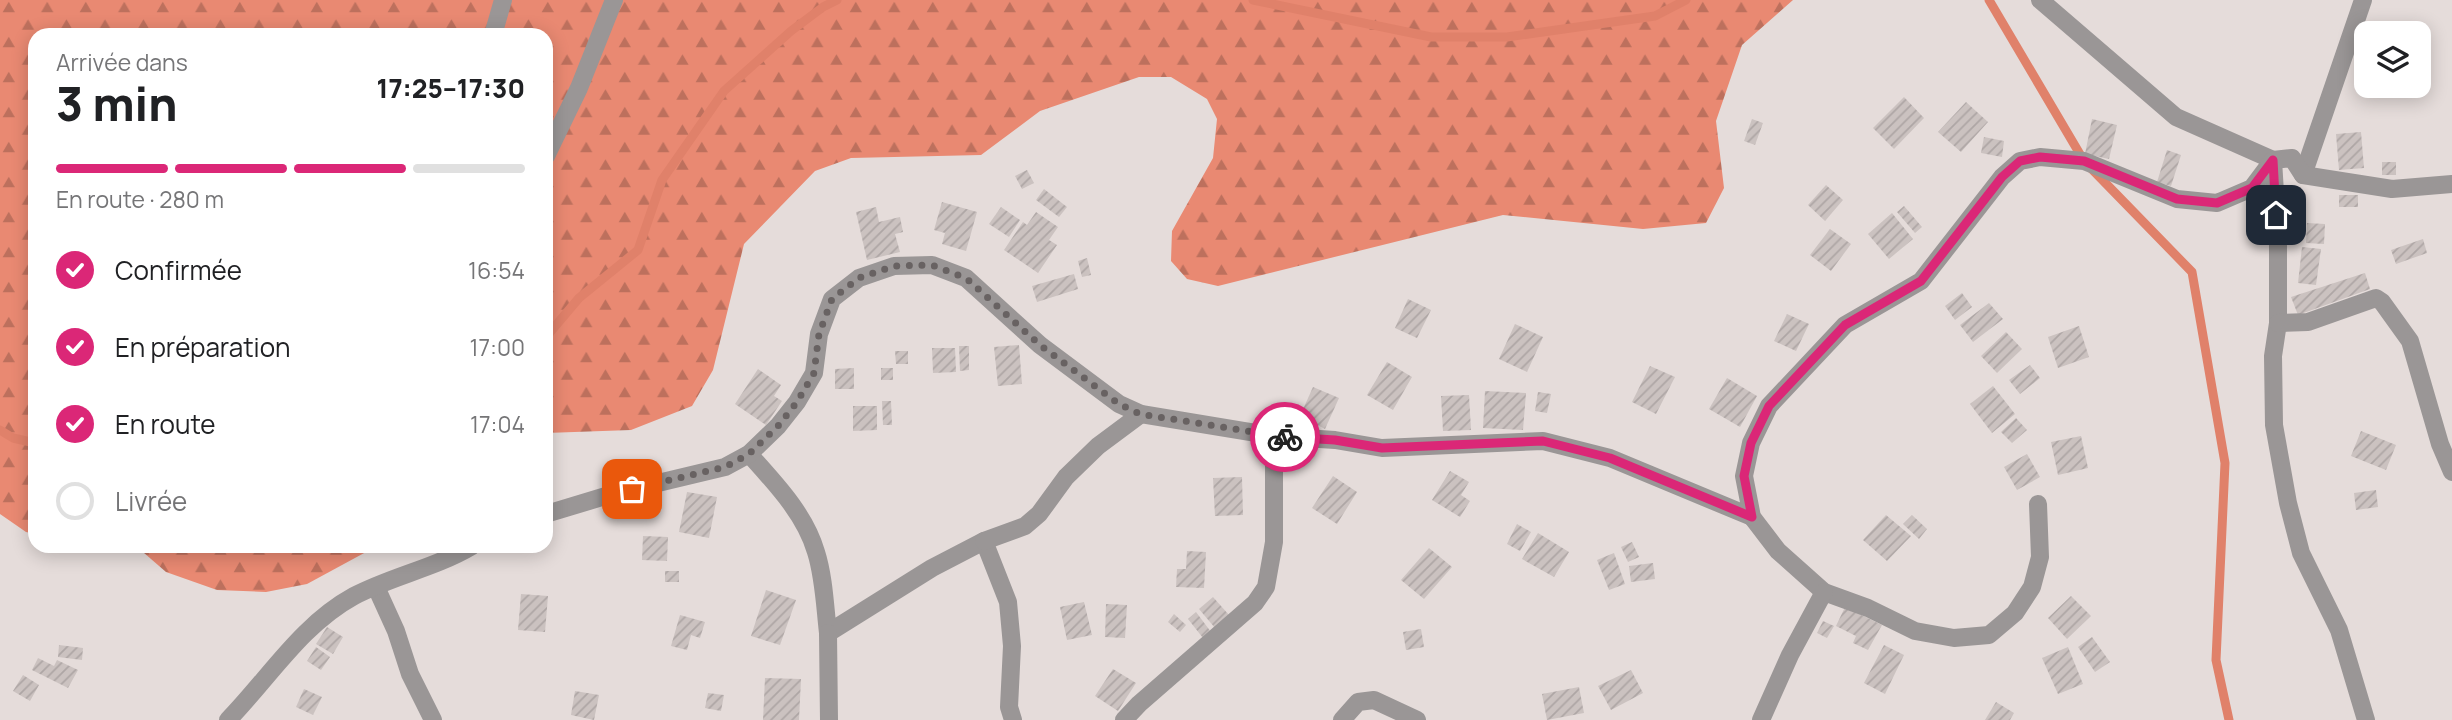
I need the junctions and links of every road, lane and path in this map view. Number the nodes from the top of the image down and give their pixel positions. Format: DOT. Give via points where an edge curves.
graph roads {
  1 [pos="503,0"];
  2 [pos="614,0"];
  3 [pos="2040,0"];
  4 [pos="2363,0"];
  5 [pos="495,28"];
  6 [pos="553,142"];
  7 [pos="2273,160"];
  8 [pos="2303,175"];
  9 [pos="2452,184"];
  10 [pos="2278,323"];
  11 [pos="1140,414"];
  12 [pos="1275,436"];
  13 [pos="749,454"];
  14 [pos="2452,472"];
  15 [pos="2038,504"];
  16 [pos="553,512"];
  17 [pos="1752,517"];
  18 [pos="984,541"];
  19 [pos="460,553"];
  20 [pos="376,587"];
  21 [pos="1825,592"];
  22 [pos="828,633"];
  23 [pos="228,720"];
  24 [pos="433,720"];
  25 [pos="829,720"];
  26 [pos="1013,720"];
  27 [pos="1124,720"];
  28 [pos="1342,720"];
  29 [pos="1417,720"];
  30 [pos="1761,720"];
  31 [pos="2366,720"];
  1 -- 5 [label="street"];
  2 -- 6 [label="street"];
  3 -- 7 [label="street" via="2176,117"];
  4 -- 8 [label="street"];
  7 -- 8 [label="street" via="2292,158"];
  7 -- 10 [label="street"];
  7 -- 17 [label="street" via="2252,188 2217,203 2177,199 2084,161 2040,157 2020,161 2002,177 1921,281 1845,325 1769,406 1751,443 1744,476"];
  8 -- 9 [label="street" via="2392,189"];
  10 -- 14 [label="street" via="2308,322 2376,298 2382,302 2410,341"];
  10 -- 31 [label="street" via="2273,356 2274,425 2288,503 2301,553 2339,630"];
  11 -- 12 [label="street"];
  11 -- 13 [label="street" via="1119,404 1040,345 966,278 932,265 894,266 859,278 832,299 819,334 814,373 778,426"];
  11 -- 18 [label="street" via="1098,446 1026,526"];
  12 -- 17 [label="street" via="1382,448 1543,441 1610,458"];
  12 -- 27 [label="street" via="1275,542 1266,587 1255,603"];
  13 -- 16 [label="street" via="725,467"];
  13 -- 22 [label="street" via="800,517 817,553"];
  15 -- 21 [label="street" via="2040,557 2032,587 2015,613 1989,635 1954,638 1915,631"];
  17 -- 21 [label="street" via="1778,551"];
  18 -- 22 [label="street"];
  18 -- 26 [label="street" via="1008,602"];
  19 -- 20 [label="street"];
  20 -- 23 [label="street" via="353,597 306,631"];
  20 -- 24 [label="street"];
  21 -- 30 [label="street"];
  22 -- 25 [label="street"];
  28 -- 29 [label="street" via="1358,702 1374,699"];
}
